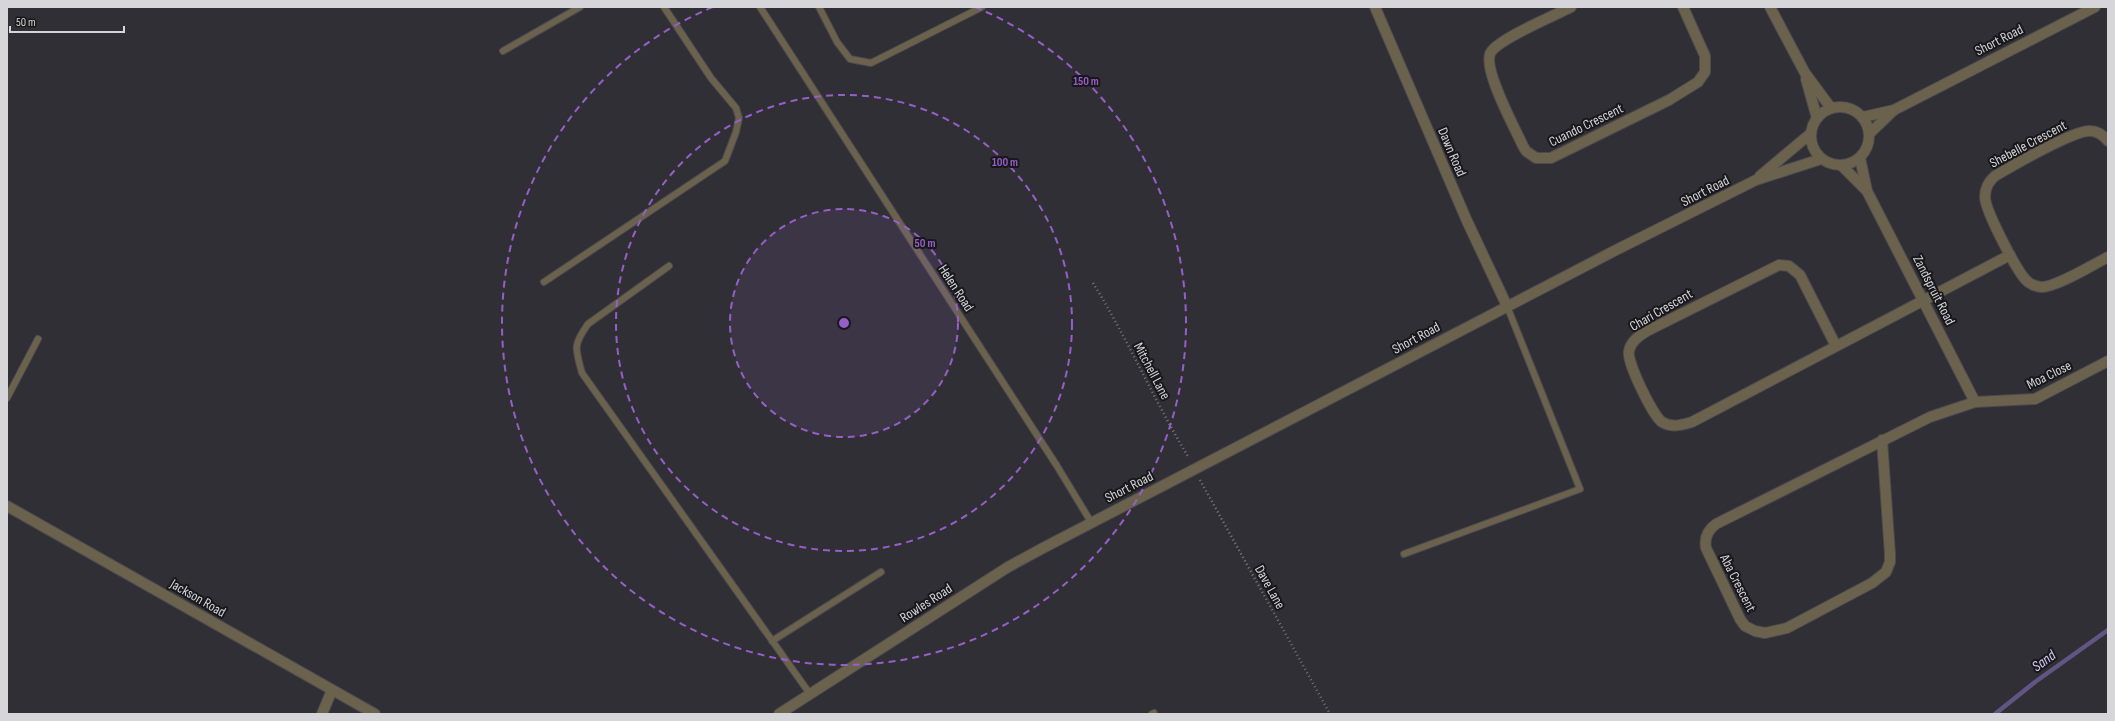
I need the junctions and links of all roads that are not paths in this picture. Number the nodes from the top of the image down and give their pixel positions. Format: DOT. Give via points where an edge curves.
graph roads {
  1 [pos="580,7"];
  2 [pos="664,7"];
  3 [pos="760,7"];
  4 [pos="819,7"];
  5 [pos="982,7"];
  6 [pos="1375,7"];
  7 [pos="1571,7"];
  8 [pos="1683,7"];
  9 [pos="1770,7"];
  10 [pos="2095,7"];
  11 [pos="503,51"];
  12 [pos="1805,73"];
  13 [pos="1831,108"];
  14 [pos="1894,110"];
  15 [pos="1863,117"];
  16 [pos="1817,118"];
  17 [pos="1870,133"];
  18 [pos="1810,134"];
  19 [pos="2108,141"];
  20 [pos="1860,158"];
  21 [pos="1821,159"];
  22 [pos="1842,166"];
  23 [pos="1756,180"];
  24 [pos="1867,191"];
  25 [pos="2010,255"];
  26 [pos="2108,257"];
  27 [pos="669,266"];
  28 [pos="544,282"];
  29 [pos="1923,300"];
  30 [pos="1507,306"];
  31 [pos="38,339"];
  32 [pos="1836,346"];
  33 [pos="2108,361"];
  34 [pos="7,398"];
  35 [pos="1975,402"];
  36 [pos="1882,440"];
  37 [pos="7,506"];
  38 [pos="1091,522"];
  39 [pos="1404,554"];
  40 [pos="881,572"];
  41 [pos="772,641"];
  42 [pos="332,690"];
  43 [pos="810,694"];
  44 [pos="322,714"];
  45 [pos="375,714"];
  46 [pos="779,714"];
  1 -- 11 [label="lane"];
  2 -- 28 [label="lane" via="710,78 736,108 739,118 725,161"];
  3 -- 38 [label="lane, Helen Road"];
  4 -- 5 [label="lane" via="837,42 850,59 871,63"];
  6 -- 30 [label="street, Dawn Road" via="1467,221"];
  7 -- 8 [label="street, Cuando Crescent" via="1513,36 1491,51 1488,58 1490,75 1523,146 1526,152 1536,158 1551,158 1579,145 1670,100 1698,82 1705,72 1705,56"];
  9 -- 12 [label="street"];
  10 -- 14 [label="street, Short Road"];
  12 -- 13 [label="street"];
  12 -- 16 [label="street"];
  13 -- 15 [label="street" via="1848,108"];
  13 -- 16 [label="street"];
  14 -- 15 [label="street, Short Road"];
  14 -- 17 [label="street, Short Road"];
  15 -- 17 [label="street"];
  16 -- 18 [label="street"];
  17 -- 20 [label="street" via="1866,151"];
  18 -- 21 [label="street" via="1814,150"];
  18 -- 23 [label="street, Short Road"];
  19 -- 25 [label="street, Shebelle Crescent" via="2098,133 2083,131 2003,171 1990,181 1985,192 1985,202"];
  20 -- 22 [label="street"];
  20 -- 24 [label="street, Zandspruit Road"];
  21 -- 22 [label="street"];
  21 -- 23 [label="street, Short Road"];
  22 -- 24 [label="street, Zandspruit Road"];
  23 -- 30 [label="street, Short Road"];
  24 -- 29 [label="street, Zandspruit Road"];
  25 -- 26 [label="street, Shebelle Crescent" via="2028,282 2040,287 2056,283"];
  25 -- 29 [label="street"];
  27 -- 41 [label="lane" via="588,324 580,335 575,349 582,373 601,402"];
  29 -- 32 [label="street, Chari Crescent"];
  29 -- 35 [label="street, Zandspruit Road"];
  30 -- 38 [label="street, Short Road"];
  30 -- 39 [label="lane" via="1580,489"];
  31 -- 34 [label="lane"];
  32 -- 32 [label="street, Chari Crescent" via="1692,422 1672,426 1657,417 1631,367 1628,352 1633,342 1647,331 1779,265 1789,266 1800,275"];
  33 -- 35 [label="street, Moa Close" via="2035,399"];
  35 -- 36 [label="street, Aba Crescent" via="1930,417"];
  36 -- 36 [label="street, Aba Crescent" via="1724,519 1711,528 1705,539 1708,554 1745,626 1765,633 1787,628 1872,583 1886,572 1890,554"];
  37 -- 42 [label="street, Jackson Road"];
  38 -- 43 [label="street, Rowles Road" via="1008,567"];
  40 -- 41 [label="lane"];
  41 -- 43 [label="lane"];
  42 -- 44 [label="street"];
  42 -- 45 [label="street, Jackson Road"];
  43 -- 46 [label="street, Rowles Road"];
}
